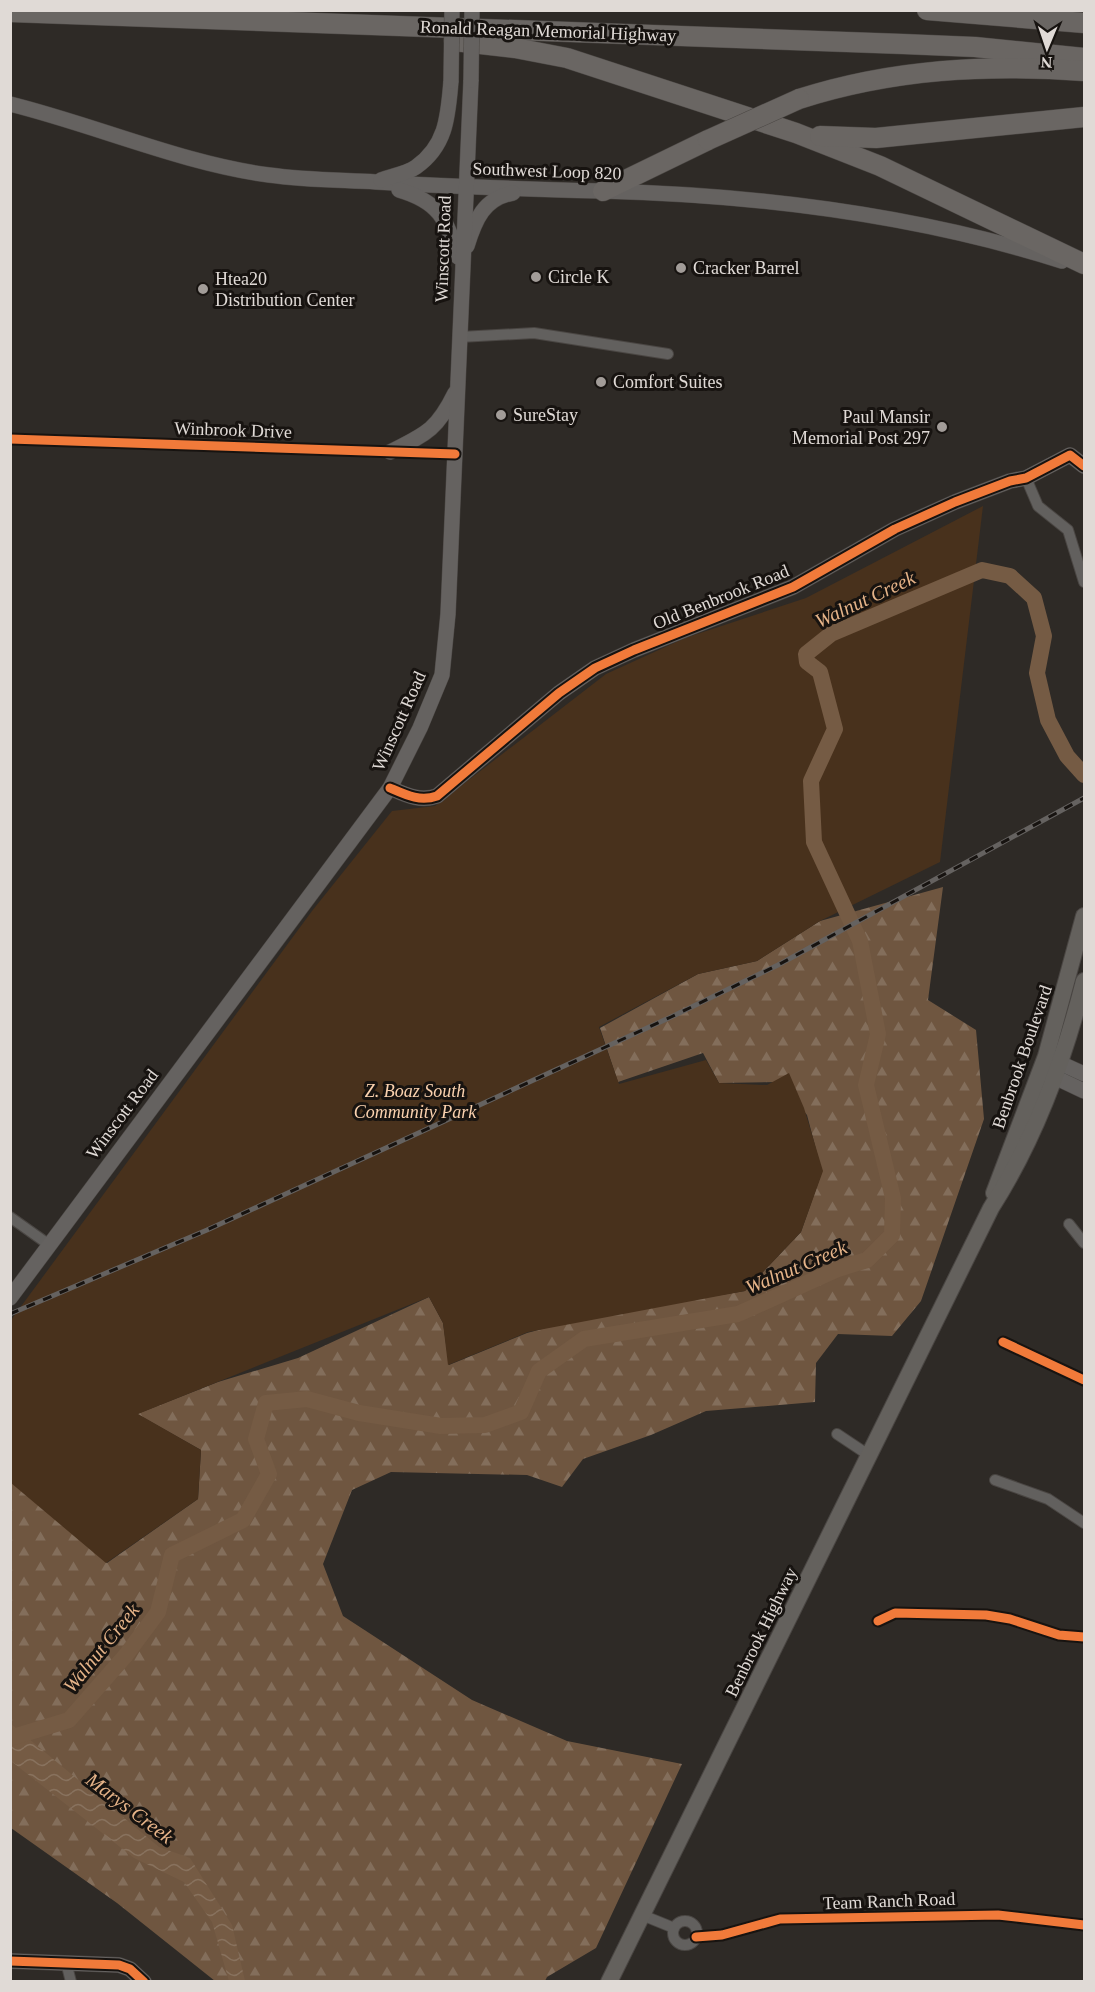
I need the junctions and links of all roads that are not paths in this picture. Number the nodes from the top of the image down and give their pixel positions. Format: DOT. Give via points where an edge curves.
graph roads {
  1 [pos="452,10"];
  2 [pos="472,10"];
  3 [pos="927,10"];
  4 [pos="10,12"];
  5 [pos="1084,23"];
  6 [pos="369,25"];
  7 [pos="1084,58"];
  8 [pos="1084,71"];
  9 [pos="10,104"];
  10 [pos="1084,117"];
  11 [pos="796,133"];
  12 [pos="375,182"];
  13 [pos="465,188"];
  14 [pos="527,190"];
  15 [pos="603,191"];
  16 [pos="461,266"];
  17 [pos="1084,266"];
  18 [pos="460,337"];
  19 [pos="668,354"];
  20 [pos="458,387"];
  21 [pos="10,439"];
  22 [pos="390,452"];
  23 [pos="455,454"];
  24 [pos="1084,466"];
  25 [pos="1026,478"];
  26 [pos="1084,582"];
  27 [pos="390,788"];
  28 [pos="1084,916"];
  29 [pos="1084,981"];
  30 [pos="1050,1066"];
  31 [pos="1084,1074"];
  32 [pos="1084,1090"];
  33 [pos="10,1217"];
  34 [pos="1069,1224"];
  35 [pos="1084,1243"];
  36 [pos="48,1244"];
  37 [pos="13,1291"];
  38 [pos="947,1300"];
  39 [pos="1003,1341"];
  40 [pos="1084,1380"];
  41 [pos="837,1434"];
  42 [pos="870,1456"];
  43 [pos="995,1480"];
  44 [pos="1084,1523"];
  45 [pos="878,1622"];
  46 [pos="1084,1637"];
  47 [pos="642,1915"];
  48 [pos="1084,1925"];
  49 [pos="674,1928"];
  50 [pos="696,1937"];
  51 [pos="10,1961"];
  52 [pos="66,1962"];
  53 [pos="71,1982"];
  54 [pos="144,1982"];
  55 [pos="609,1982"];
  1 -- 12 [label="main road, bridge" via="446,128 433,150 415,168"];
  2 -- 13 [label="main road, Winscott Road, bridge"];
  3 -- 5 [label="highway"];
  4 -- 6 [label="highway, Ronald Reagan Memorial Highway"];
  6 -- 7 [label="highway, Ronald Reagan Memorial Highway" via="963,46"];
  6 -- 11 [label="highway" via="397,36 488,44 567,58"];
  8 -- 15 [label="highway, bridge" via="937,70 877,78 799,99"];
  9 -- 12 [label="main road, Southwest Loop 820" via="246,170 309,179"];
  10 -- 11 [label="highway" via="876,138"];
  11 -- 17 [label="highway" via="880,166"];
  12 -- 13 [label="main road, Southwest Loop 820"];
  12 -- 16 [label="main road" via="414,194 432,205 447,224"];
  13 -- 14 [label="main road, Southwest Loop 820"];
  13 -- 16 [label="main road, Winscott Road"];
  14 -- 15 [label="main road, Southwest Loop 820"];
  14 -- 16 [label="main road" via="504,194 481,212"];
  15 -- 17 [label="main road, Southwest Loop 820" via="792,204 880,215 964,232"];
  16 -- 18 [label="main road, Winscott Road"];
  18 -- 19 [label="street" via="534,333"];
  18 -- 20 [label="main road, Winscott Road"];
  20 -- 22 [label="main road" via="446,412 429,432"];
  20 -- 23 [label="main road, Winscott Road"];
  21 -- 22 [label="street, Winbrook Drive"];
  22 -- 23 [label="street, Winbrook Drive"];
  23 -- 27 [label="main road, Winscott Road" via="442,675"];
  24 -- 25 [label="main road, Old Benbrook Road" via="1070,455"];
  25 -- 26 [label="street" via="1038,506 1068,530"];
  25 -- 27 [label="main road, Old Benbrook Road" via="955,502 895,529 794,586 595,668 559,693 437,796 428,800 414,798"];
  27 -- 36 [label="main road, Winscott Road"];
  28 -- 30 [label="main road, Benbrook Boulevard"];
  29 -- 30 [label="main road, Benbrook Boulevard"];
  30 -- 31 [label="main road"];
  30 -- 32 [label="main road"];
  30 -- 38 [label="main road, Benbrook Boulevard" via="1016,1169 991,1208"];
  33 -- 36 [label="street"];
  34 -- 35 [label="street"];
  36 -- 37 [label="main road, Winscott Road"];
  38 -- 42 [label="main road, Benbrook Highway"];
  39 -- 40 [label="street"];
  41 -- 42 [label="street"];
  42 -- 47 [label="main road, Benbrook Highway"];
  43 -- 44 [label="street" via="1048,1499"];
  45 -- 46 [label="street" via="895,1613 986,1615 1059,1635"];
  47 -- 49 [label="street"];
  47 -- 55 [label="main road, Benbrook Highway"];
  48 -- 50 [label="street, Team Ranch Road" via="998,1915 780,1919 722,1935"];
  49 -- 50 [label="street" via="687,1922 694,1926"];
  49 -- 50 [label="street" via="674,1939 680,1944 691,1943"];
  51 -- 52 [label="main road"];
  52 -- 53 [label="street"];
  52 -- 54 [label="main road" via="119,1965"];
}
